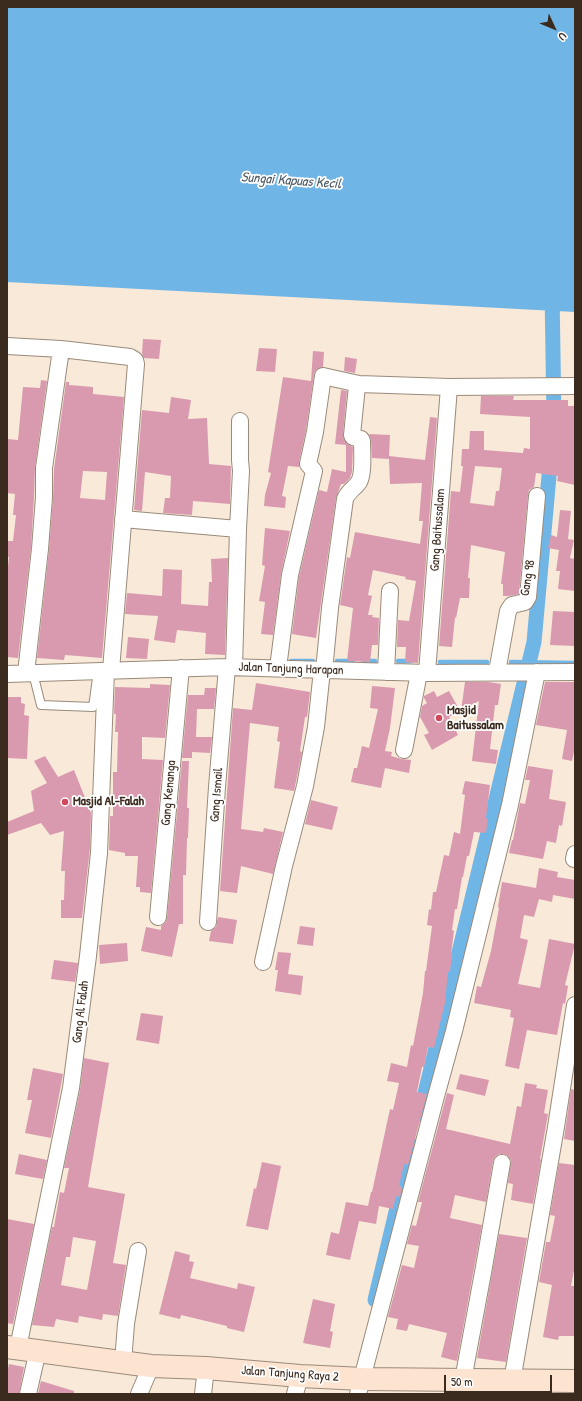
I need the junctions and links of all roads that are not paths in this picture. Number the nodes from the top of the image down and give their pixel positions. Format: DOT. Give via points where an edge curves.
graph roads {
  1 [pos="7,346"];
  2 [pos="61,349"];
  3 [pos="360,384"];
  4 [pos="569,386"];
  5 [pos="449,387"];
  6 [pos="240,421"];
  7 [pos="537,496"];
  8 [pos="123,519"];
  9 [pos="238,529"];
  10 [pos="390,591"];
  11 [pos="231,667"];
  12 [pos="181,668"];
  13 [pos="278,668"];
  14 [pos="105,671"];
  15 [pos="323,671"];
  16 [pos="386,672"];
  17 [pos="498,672"];
  18 [pos="536,672"];
  19 [pos="575,672"];
  20 [pos="29,673"];
  21 [pos="423,673"];
  22 [pos="7,674"];
  23 [pos="404,750"];
  24 [pos="575,854"];
  25 [pos="575,859"];
  26 [pos="158,917"];
  27 [pos="208,922"];
  28 [pos="263,962"];
  29 [pos="575,1005"];
  30 [pos="502,1162"];
  31 [pos="138,1251"];
  32 [pos="21,1348"];
  33 [pos="123,1362"];
  34 [pos="151,1366"];
  35 [pos="206,1368"];
  36 [pos="512,1381"];
  37 [pos="298,1385"];
  38 [pos="463,1385"];
  39 [pos="567,1385"];
  40 [pos="361,1386"];
  41 [pos="28,1394"];
  42 [pos="139,1394"];
  43 [pos="203,1394"];
  1 -- 2 [label="street"];
  2 -- 8 [label="street, Gang Al Falah" via="130,357 135,360"];
  2 -- 20 [label="street" via="44,468 44,497"];
  3 -- 5 [label="street"];
  3 -- 13 [label="street" via="324,376 308,464 314,471 290,575"];
  3 -- 15 [label="street" via="352,435 362,441 362,472 359,483 345,498"];
  4 -- 5 [label="street"];
  5 -- 21 [label="street, Gang Baitussalam"];
  6 -- 9 [label="street, Gang Ismail" via="241,476"];
  7 -- 17 [label="street, Gang 98" via="528,597 525,602 512,604 508,611"];
  8 -- 9 [label="street"];
  8 -- 14 [label="street, Gang Al Falah"];
  9 -- 11 [label="street, Gang Ismail"];
  10 -- 16 [label="street"];
  11 -- 12 [label="street, Jalan Tanjung Harapan"];
  11 -- 13 [label="street, Jalan Tanjung Harapan"];
  11 -- 27 [label="street, Gang Ismail" via="217,787"];
  12 -- 14 [label="street, Jalan Tanjung Harapan"];
  12 -- 26 [label="street, Gang Kenanga"];
  13 -- 15 [label="street, Jalan Tanjung Harapan"];
  14 -- 20 [label="street, Jalan Tanjung Harapan"];
  14 -- 20 [label="lane" via="94,707 41,706"];
  14 -- 32 [label="street, Gang Al Falah" via="99,853 88,956 71,1088"];
  15 -- 16 [label="street, Jalan Tanjung Harapan"];
  15 -- 28 [label="street" via="305,786"];
  16 -- 21 [label="street, Jalan Tanjung Harapan"];
  17 -- 18 [label="street, Jalan Tanjung Harapan"];
  17 -- 21 [label="street, Jalan Tanjung Harapan"];
  18 -- 19 [label="street, Jalan Tanjung Harapan"];
  18 -- 40 [label="street" via="510,805"];
  20 -- 22 [label="street, Jalan Tanjung Harapan"];
  21 -- 23 [label="street, Gang Baitussalam"];
  24 -- 25 [label="street"];
  29 -- 36 [label="street"];
  30 -- 38 [label="street"];
  31 -- 33 [label="street" via="126,1324"];
  32 -- 33 [label="street, Jalan Tanjung Raya 2"];
  32 -- 41 [label="street, Gang Al Falah"];
  33 -- 34 [label="street, Jalan Tanjung Raya 2"];
  34 -- 35 [label="street, Jalan Tanjung Raya 2"];
  34 -- 42 [label="street"];
  35 -- 37 [label="street, Jalan Tanjung Raya 2"];
  35 -- 43 [label="street"];
  36 -- 38 [label="street, Jalan Tanjung Raya 2"];
  36 -- 39 [label="street, Jalan Tanjung Raya 2"];
  37 -- 40 [label="street, Jalan Tanjung Raya 2"];
  38 -- 40 [label="street, Jalan Tanjung Raya 2"];
}
